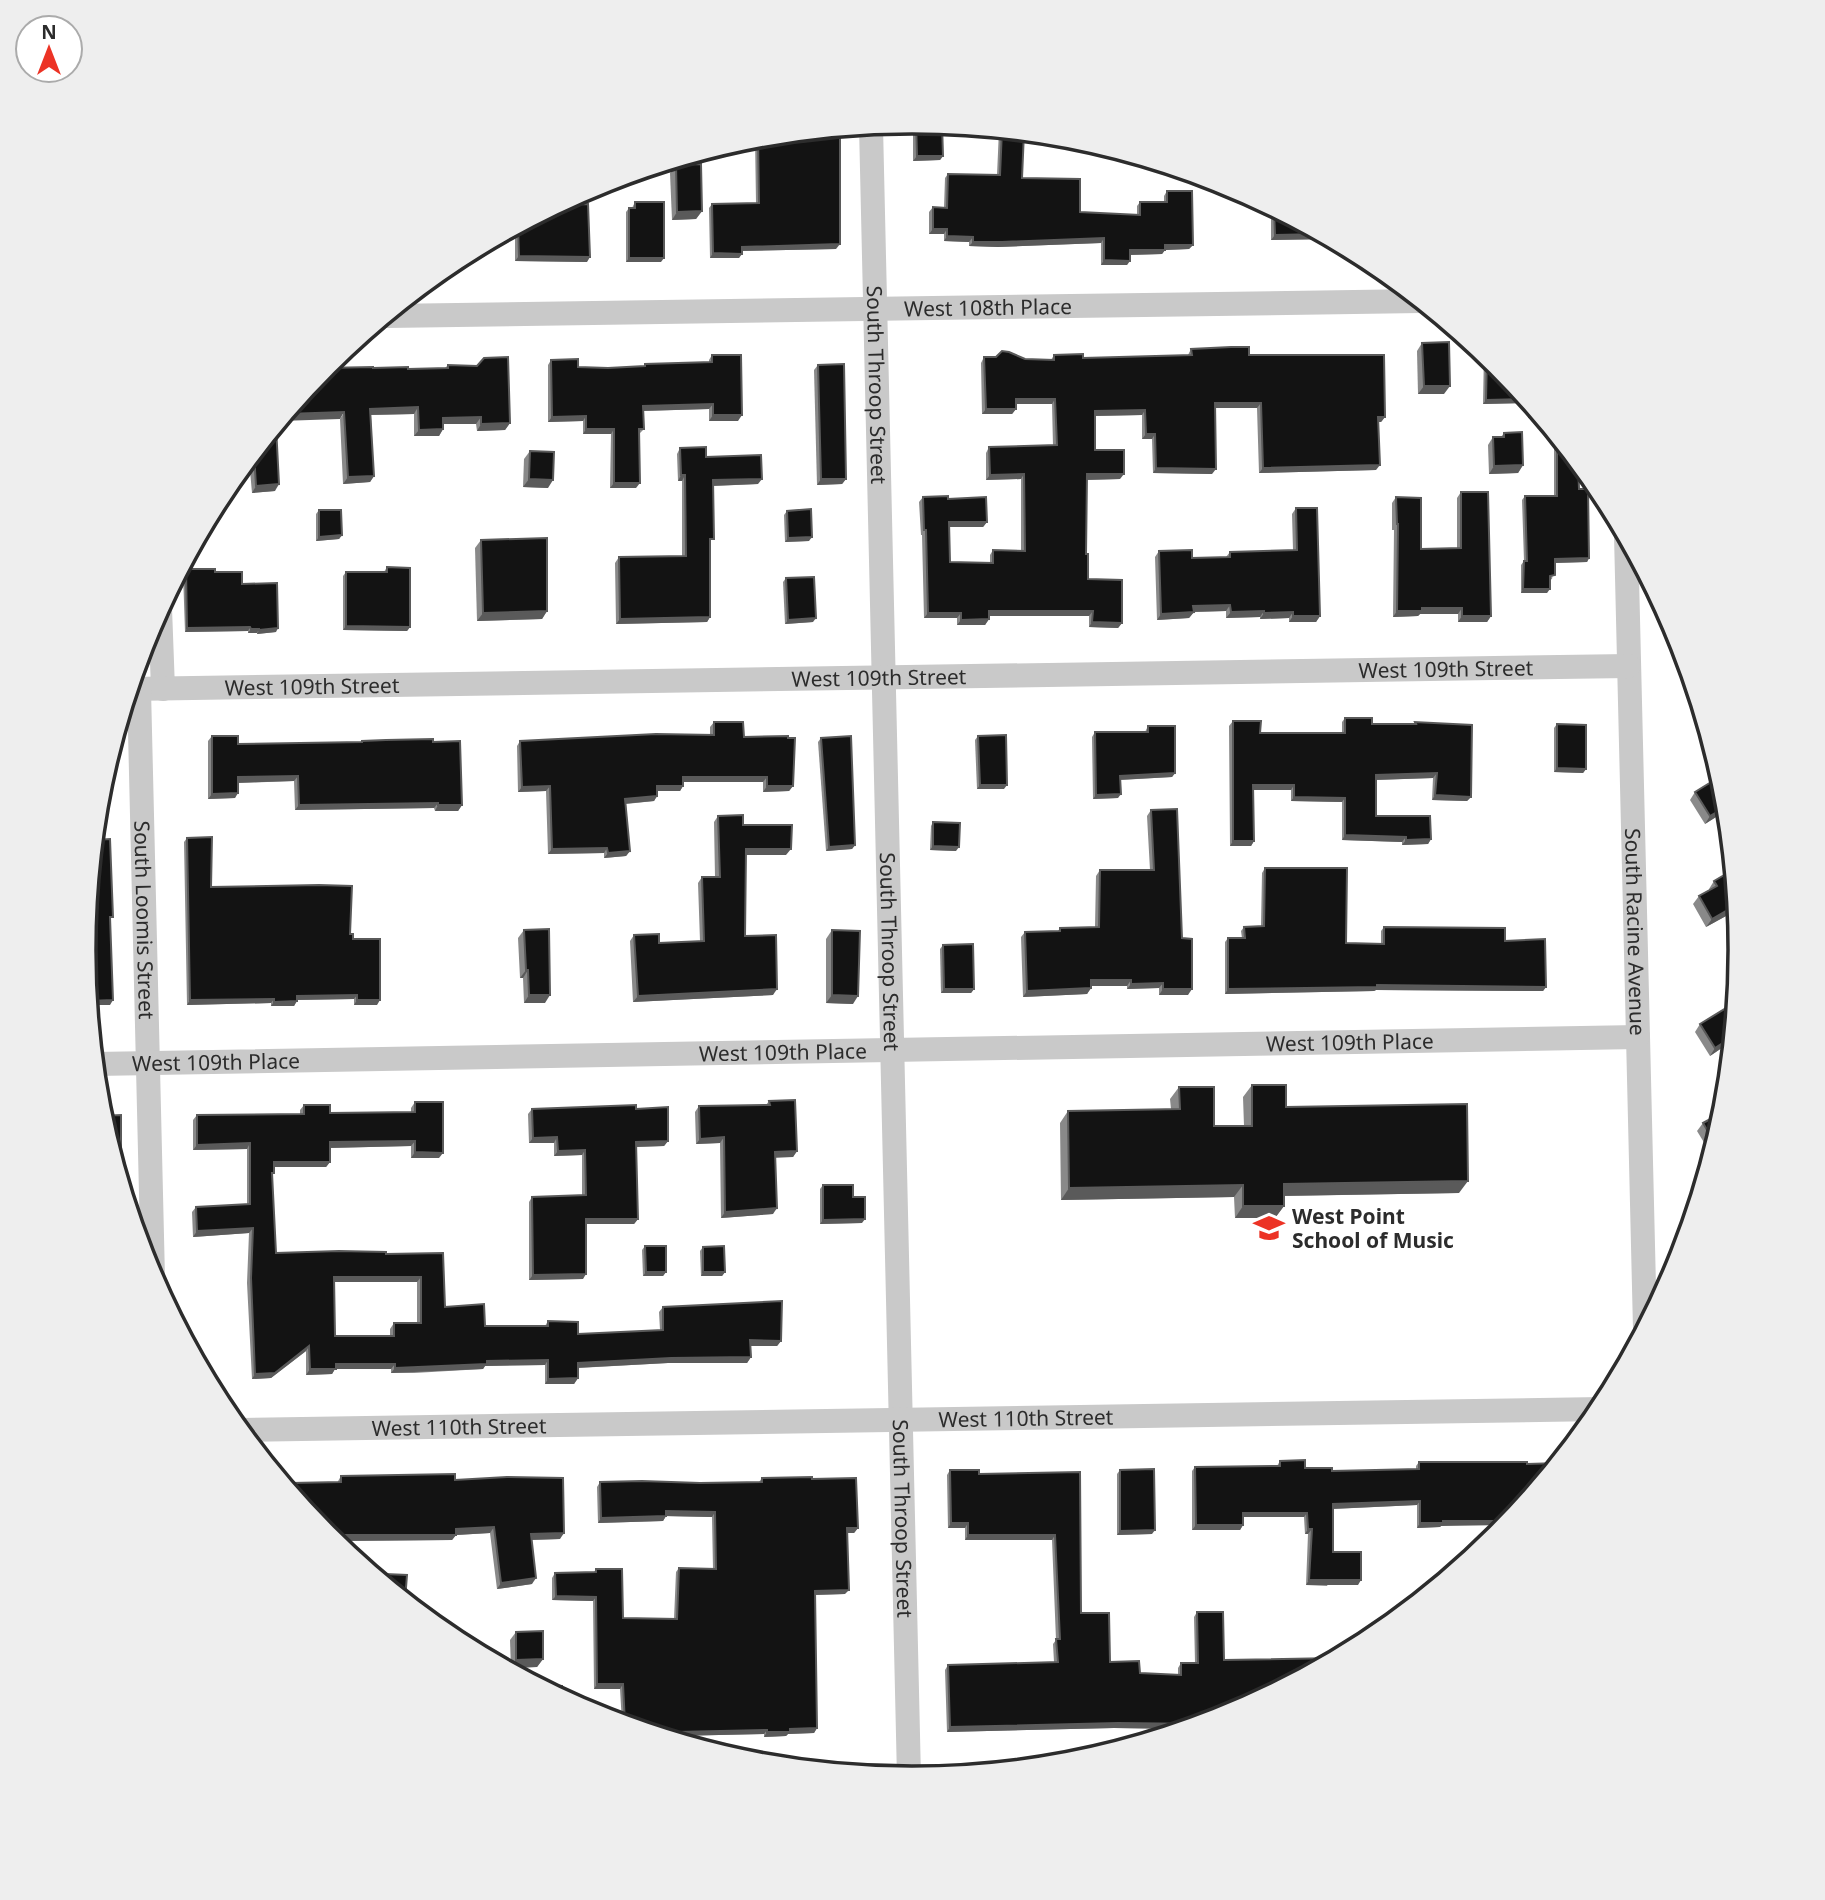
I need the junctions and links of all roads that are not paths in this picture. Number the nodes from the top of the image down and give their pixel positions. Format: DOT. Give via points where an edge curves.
graph roads {
  1 [pos="872,135"];
  2 [pos="1408,301"];
  3 [pos="876,309"];
  4 [pos="399,316"];
  5 [pos="1626,556"];
  6 [pos="149,662"];
  7 [pos="1629,666"];
  8 [pos="884,677"];
  9 [pos="144,689"];
  10 [pos="1637,1037"];
  11 [pos="893,1050"];
  12 [pos="104,1063"];
  13 [pos="148,1063"];
  14 [pos="152,1246"];
  15 [pos="1645,1312"];
  16 [pos="1587,1409"];
  17 [pos="901,1420"];
  18 [pos="253,1430"];
  19 [pos="909,1766"];
  1 -- 3 [label="street, South Throop Street"];
  2 -- 3 [label="street, West 108th Place"];
  3 -- 4 [label="street, West 108th Place"];
  3 -- 8 [label="street, South Throop Street"];
  5 -- 7 [label="street, South Racine Avenue"];
  6 -- 9 [label="street, South Loomis Street"];
  7 -- 8 [label="street, West 109th Street"];
  7 -- 10 [label="street, South Racine Avenue"];
  8 -- 9 [label="street, West 109th Street"];
  8 -- 11 [label="street, South Throop Street"];
  9 -- 13 [label="street, South Loomis Street"];
  10 -- 11 [label="street, West 109th Place"];
  10 -- 15 [label="street, South Racine Avenue"];
  11 -- 13 [label="street, West 109th Place"];
  11 -- 17 [label="street, South Throop Street"];
  12 -- 13 [label="street, West 109th Place"];
  13 -- 14 [label="street, South Loomis Street"];
  16 -- 17 [label="street, West 110th Street"];
  17 -- 18 [label="street, West 110th Street"];
  17 -- 19 [label="street, South Throop Street"];
}
